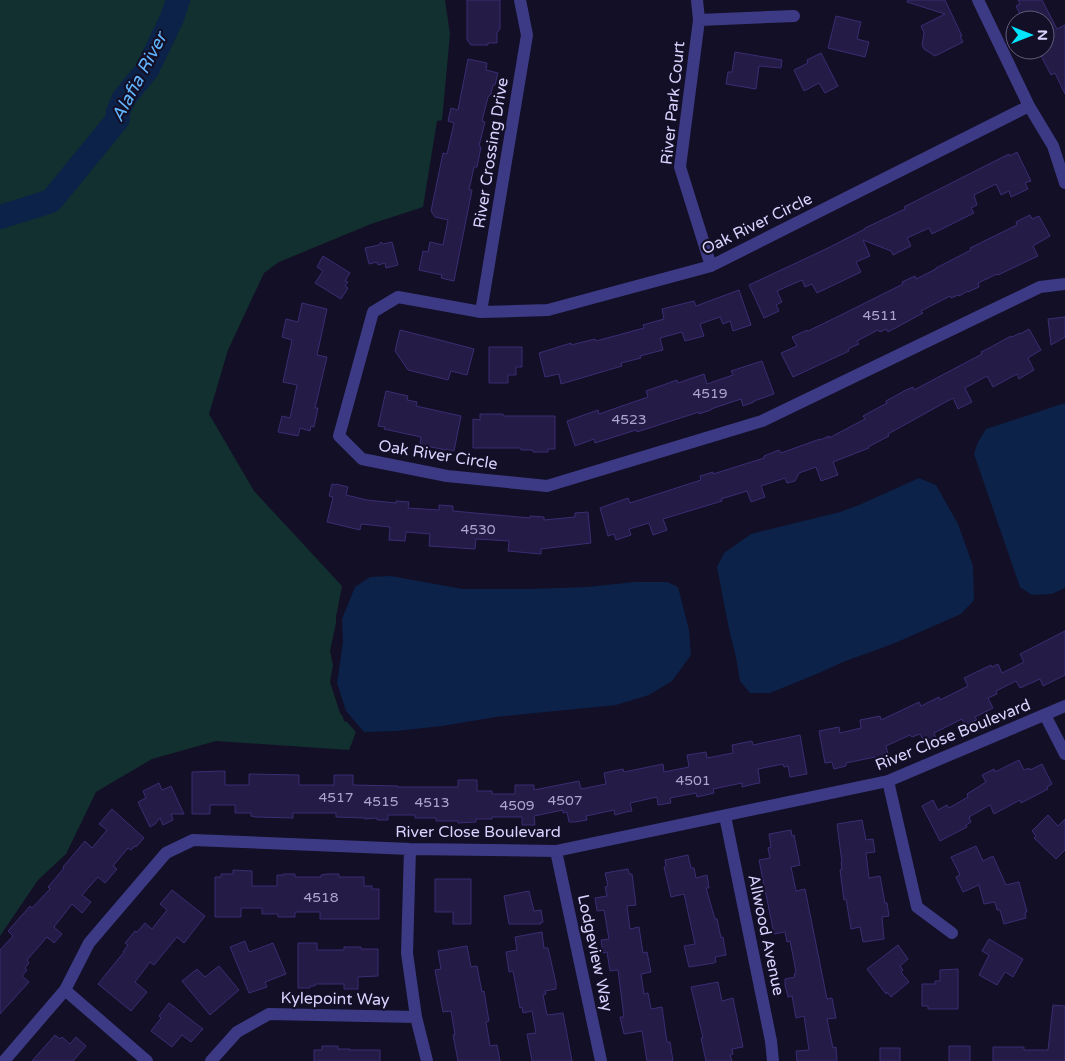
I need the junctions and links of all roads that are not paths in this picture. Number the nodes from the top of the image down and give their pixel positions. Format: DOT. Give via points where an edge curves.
graph roads {
  1 [pos="520,0"];
  2 [pos="697,0"];
  3 [pos="978,0"];
  4 [pos="794,16"];
  5 [pos="700,20"];
  6 [pos="1029,106"];
  7 [pos="1065,183"];
  8 [pos="711,266"];
  9 [pos="1065,284"];
  10 [pos="481,312"];
  11 [pos="1065,706"];
  12 [pos="1045,715"];
  13 [pos="1065,754"];
  14 [pos="888,781"];
  15 [pos="725,816"];
  16 [pos="410,849"];
  17 [pos="556,851"];
  18 [pos="952,933"];
  19 [pos="65,990"];
  20 [pos="416,1017"];
  21 [pos="4,1061"];
  22 [pos="147,1061"];
  23 [pos="211,1061"];
  24 [pos="426,1061"];
  25 [pos="601,1061"];
  26 [pos="773,1061"];
  1 -- 10 [label="street, River Crossing Drive" via="527,35"];
  2 -- 5 [label="street, River Park Court"];
  3 -- 6 [label="street"];
  4 -- 5 [label="street"];
  5 -- 8 [label="street, River Park Court" via="680,167"];
  6 -- 7 [label="street" via="1053,146"];
  6 -- 8 [label="street, Oak River Circle"];
  8 -- 10 [label="street, Oak River Circle" via="548,310"];
  9 -- 10 [label="street, Oak River Circle" via="1040,286 762,422 546,486 447,476 362,459 339,436 373,312 398,297"];
  11 -- 12 [label="street, River Close Boulevard"];
  12 -- 13 [label="street"];
  12 -- 14 [label="street, River Close Boulevard"];
  14 -- 15 [label="street, River Close Boulevard"];
  14 -- 18 [label="street" via="917,907"];
  15 -- 17 [label="street, River Close Boulevard"];
  15 -- 26 [label="street, Allwood Avenue"];
  16 -- 17 [label="street, River Close Boulevard"];
  16 -- 19 [label="street, River Close Boulevard" via="193,840 166,853 88,943"];
  16 -- 20 [label="street" via="407,953"];
  17 -- 25 [label="street, Lodgeview Way"];
  19 -- 21 [label="street, River Close Boulevard"];
  19 -- 22 [label="street"];
  20 -- 23 [label="street, Kylepoint Way" via="269,1014 238,1032"];
  20 -- 24 [label="street"];
}
